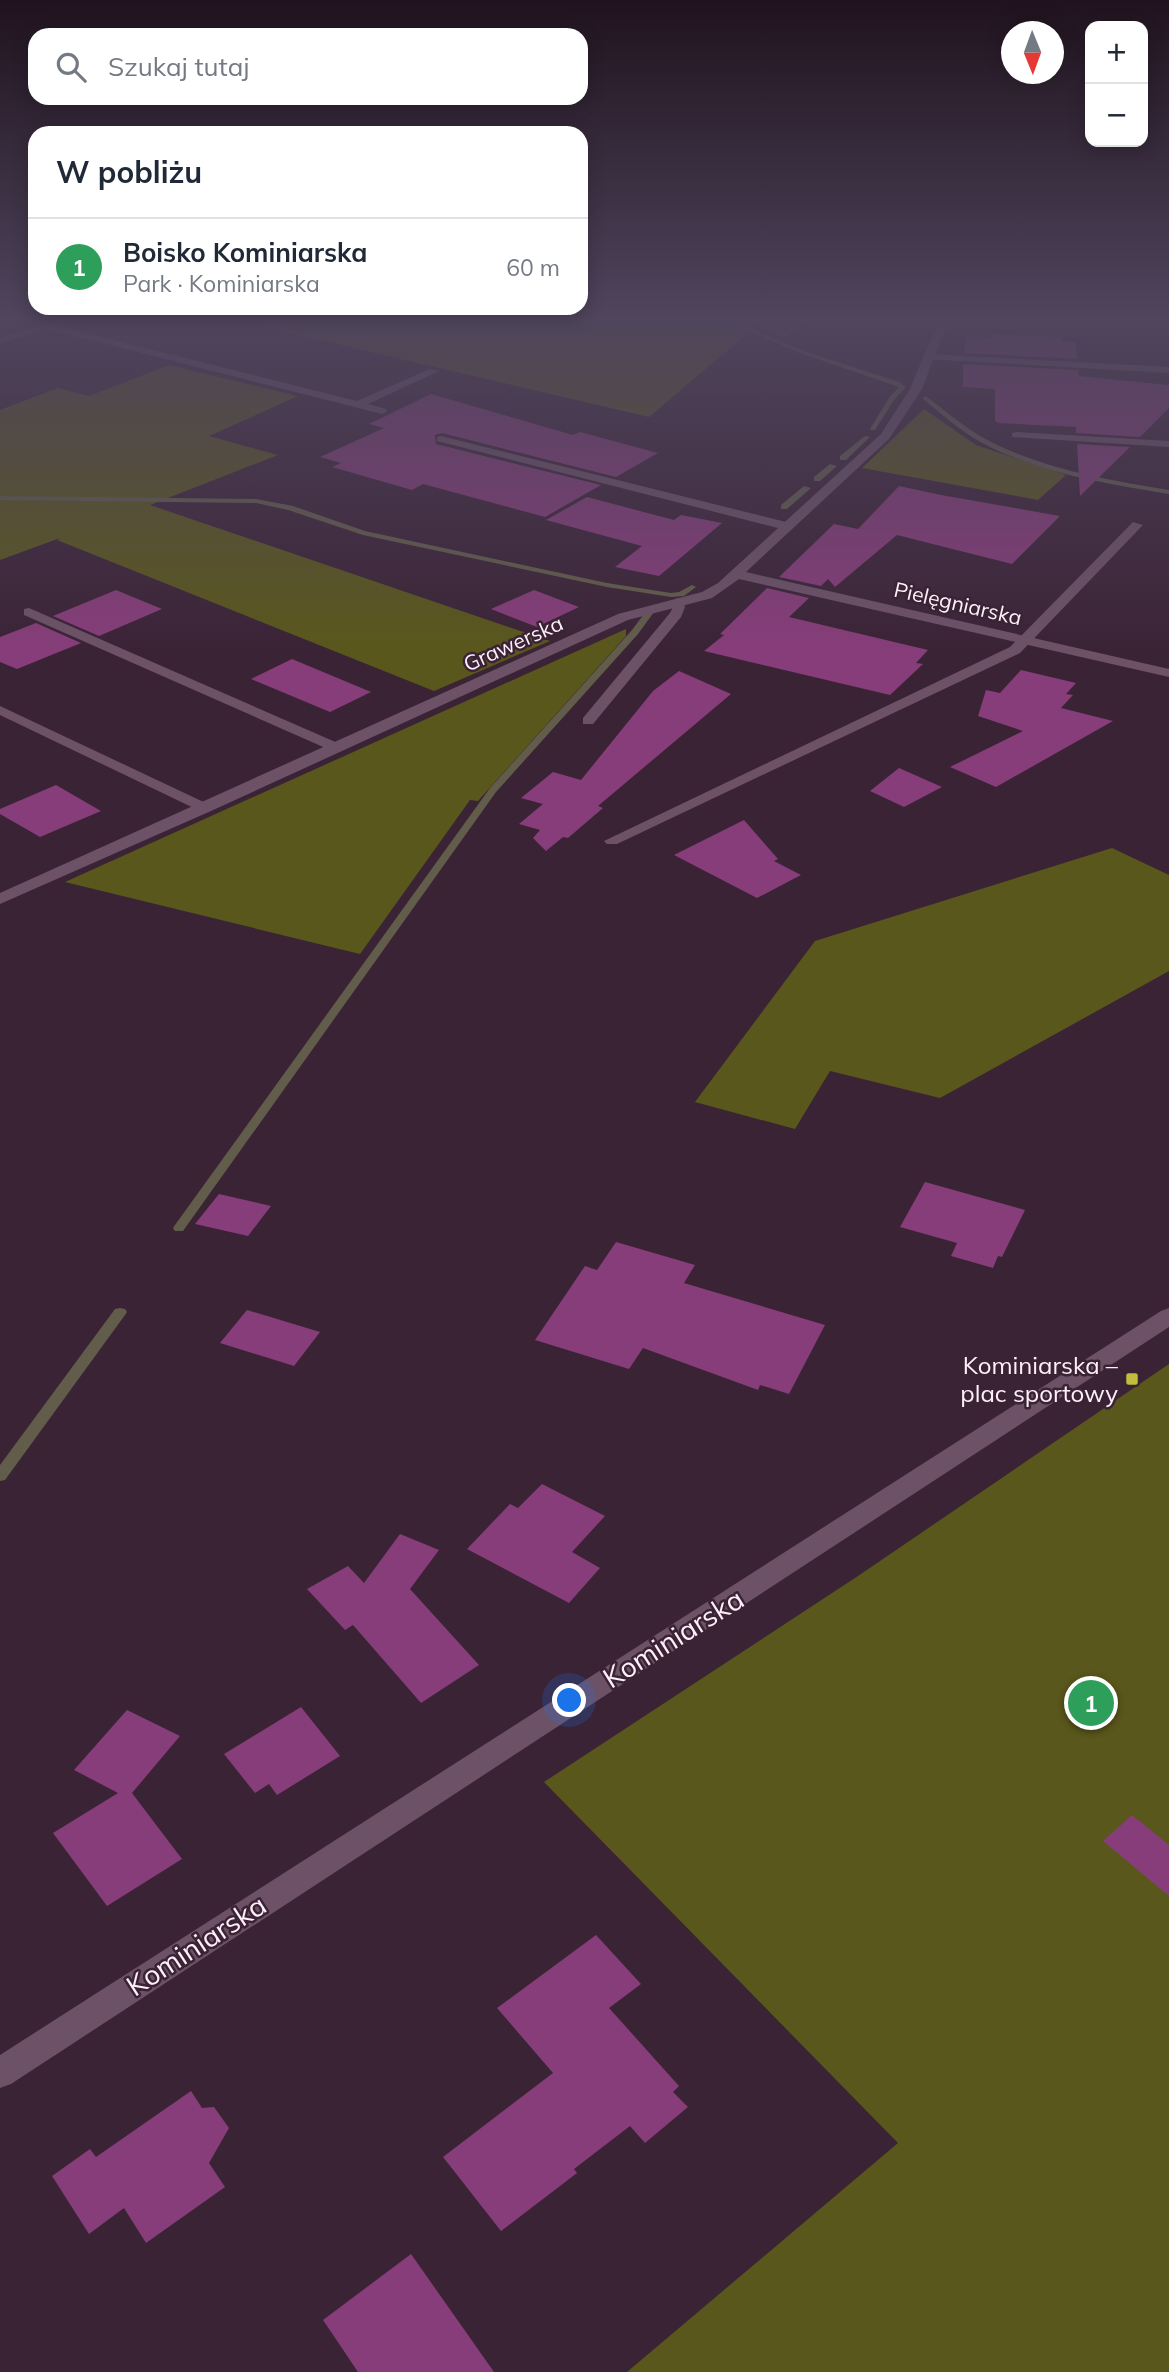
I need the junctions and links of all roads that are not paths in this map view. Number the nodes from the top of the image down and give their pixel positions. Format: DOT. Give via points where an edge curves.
graph roads {
  1 [pos="890,429"];
  2 [pos="1016,435"];
  3 [pos="440,439"];
  4 [pos="1169,444"];
  5 [pos="1138,525"];
  6 [pos="786,526"];
  7 [pos="737,574"];
  8 [pos="677,602"];
  9 [pos="29,612"];
  10 [pos="1026,641"];
  11 [pos="1169,673"];
  12 [pos="0,710"];
  13 [pos="588,721"];
  14 [pos="335,747"];
  15 [pos="205,808"];
  16 [pos="612,841"];
  17 [pos="0,899"];
  18 [pos="1169,1316"];
  19 [pos="0,2073"];
  1 -- 6 [label="street, Grawerska"];
  2 -- 4 [label="lane"];
  3 -- 6 [label="lane"];
  5 -- 10 [label="lane"];
  6 -- 7 [label="street, Grawerska"];
  7 -- 8 [label="street, Grawerska" via="715,591"];
  7 -- 10 [label="street, Pielęgniarska"];
  8 -- 13 [label="lane" via="676,614"];
  8 -- 14 [label="street, Grawerska" via="623,617"];
  9 -- 14 [label="lane"];
  10 -- 11 [label="street, Pielęgniarska"];
  10 -- 16 [label="lane"];
  12 -- 15 [label="lane"];
  14 -- 15 [label="street, Grawerska"];
  15 -- 17 [label="street, Grawerska"];
  18 -- 19 [label="street, Kominiarska"];
}
